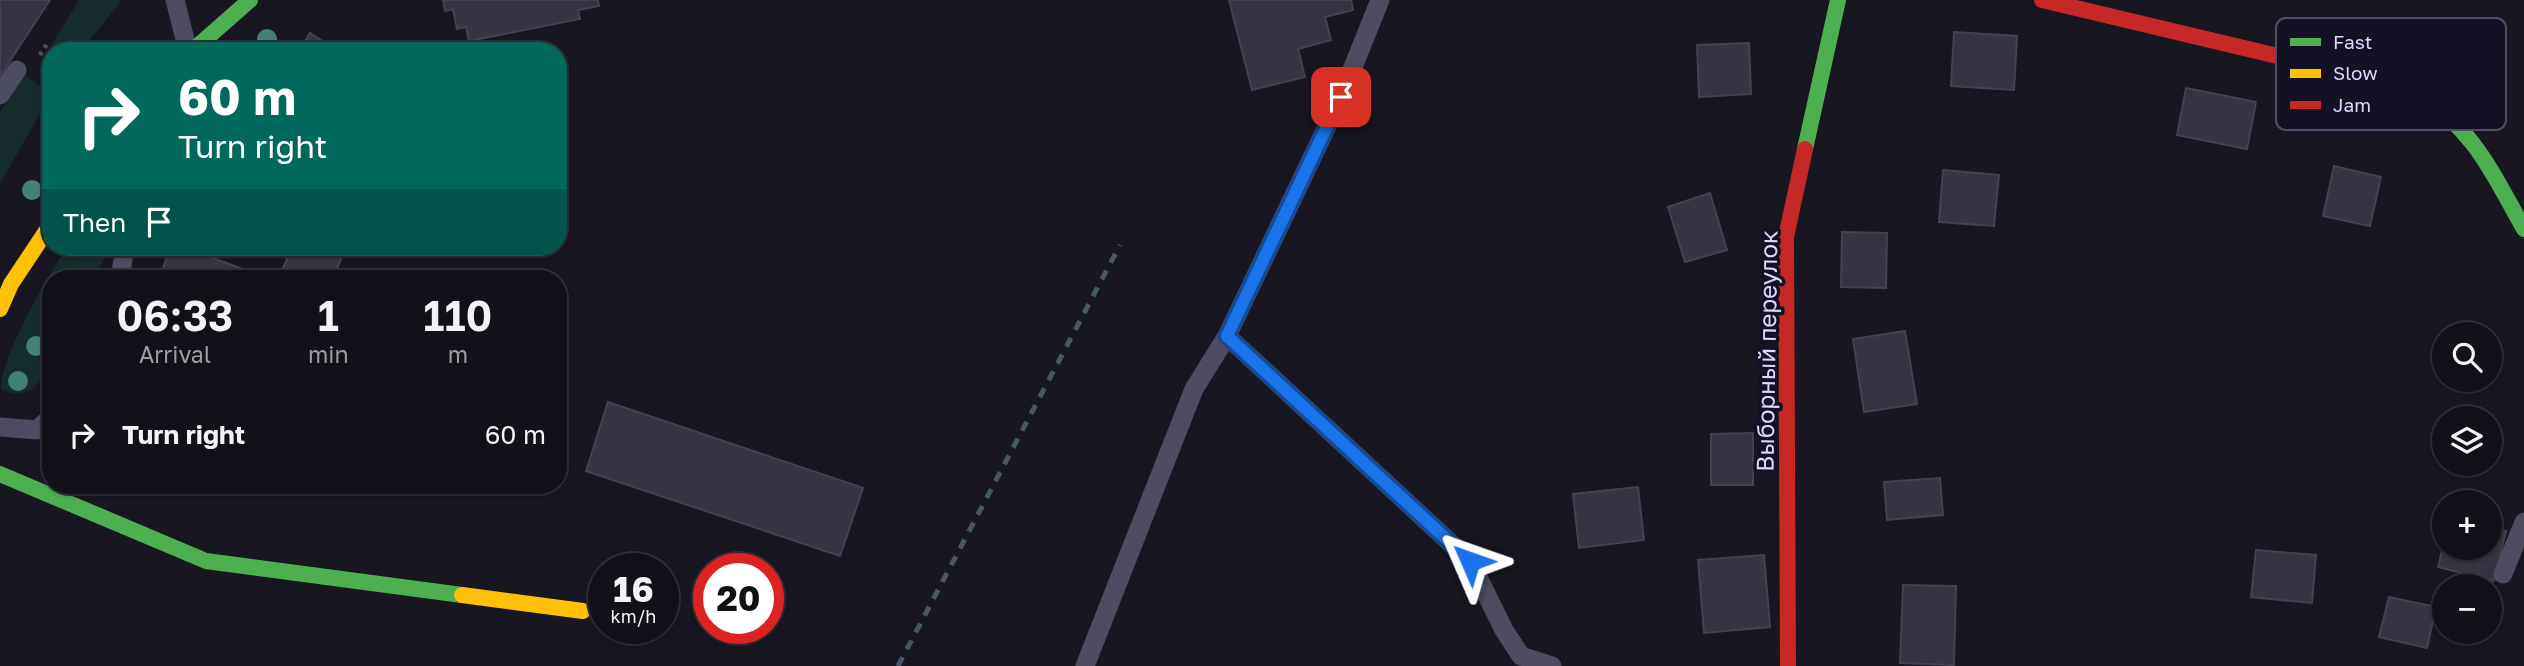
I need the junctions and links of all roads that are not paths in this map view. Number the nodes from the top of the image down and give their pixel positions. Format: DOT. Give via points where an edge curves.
graph roads {
  1 [pos="175,0"];
  2 [pos="250,0"];
  3 [pos="1380,0"];
  4 [pos="1838,0"];
  5 [pos="2042,0"];
  6 [pos="187,42"];
  7 [pos="201,42"];
  8 [pos="2276,56"];
  9 [pos="17,70"];
  10 [pos="0,95"];
  11 [pos="2462,130"];
  12 [pos="2524,229"];
  13 [pos="42,238"];
  14 [pos="0,309"];
  15 [pos="1227,336"];
  16 [pos="42,425"];
  17 [pos="0,427"];
  18 [pos="0,474"];
  19 [pos="42,492"];
  20 [pos="47,494"];
  21 [pos="2524,522"];
  22 [pos="2503,574"];
  23 [pos="583,611"];
  24 [pos="1085,666"];
  25 [pos="1552,666"];
  26 [pos="1787,666"];
  1 -- 6 [label="lane"];
  2 -- 7 [label="street"];
  3 -- 15 [label="lane" via="1341,97"];
  4 -- 26 [label="street, Выборный переулок" via="1786,237"];
  5 -- 8 [label="street"];
  9 -- 10 [label="lane"];
  11 -- 12 [label="street"];
  13 -- 14 [label="street"];
  15 -- 24 [label="lane" via="1194,389"];
  15 -- 25 [label="lane" via="1470,561 1521,656"];
  16 -- 17 [label="lane" via="37,430"];
  18 -- 19 [label="street"];
  20 -- 23 [label="street" via="206,561"];
  21 -- 22 [label="lane"];
}
